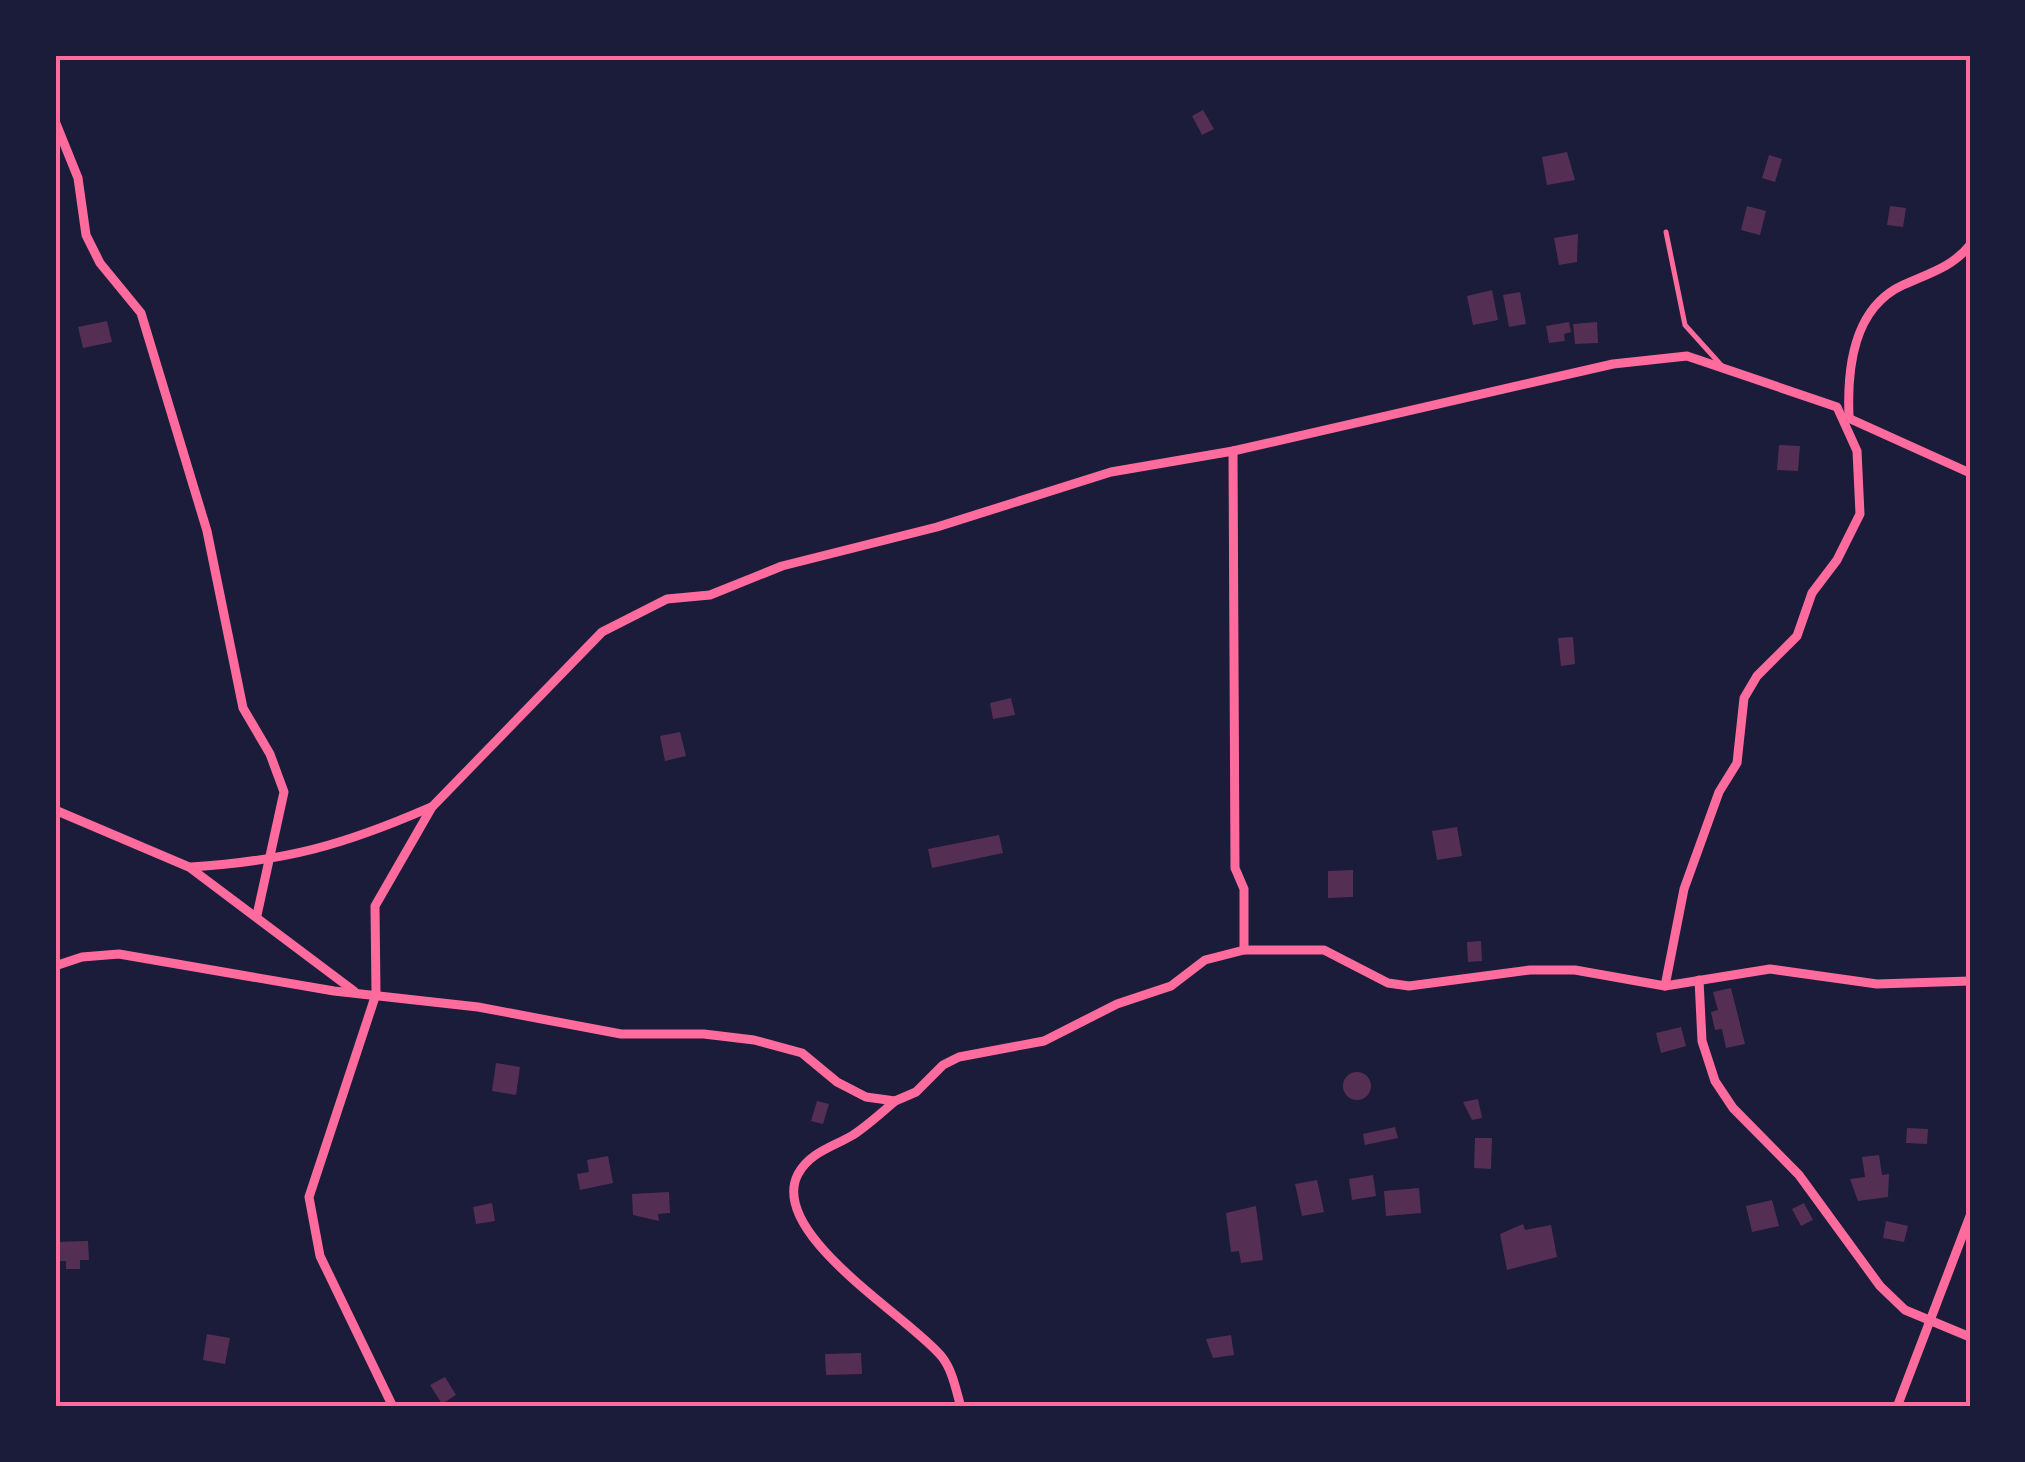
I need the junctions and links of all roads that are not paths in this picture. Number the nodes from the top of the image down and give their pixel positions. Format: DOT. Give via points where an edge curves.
graph roads {
  1 [pos="55,121"];
  2 [pos="1666,232"];
  3 [pos="1970,245"];
  4 [pos="1722,368"];
  5 [pos="1847,417"];
  6 [pos="1233,451"];
  7 [pos="1970,473"];
  8 [pos="432,807"];
  9 [pos="55,810"];
  10 [pos="268,862"];
  11 [pos="189,867"];
  12 [pos="257,915"];
  13 [pos="1244,950"];
  14 [pos="55,966"];
  15 [pos="1699,980"];
  16 [pos="1970,981"];
  17 [pos="1665,986"];
  18 [pos="356,992"];
  19 [pos="376,994"];
  20 [pos="895,1101"];
  21 [pos="1970,1216"];
  22 [pos="1928,1321"];
  23 [pos="1970,1337"];
  24 [pos="393,1407"];
  25 [pos="962,1407"];
  26 [pos="1897,1407"];
  1 -- 10 [label="street" via="78,178 86,235 142,314 207,531 243,708 284,792"];
  2 -- 4 [label="lane" via="1684,325"];
  3 -- 5 [label="street" via="1871,310 1847,377"];
  4 -- 5 [label="street" via="1837,406"];
  4 -- 6 [label="street" via="1687,356 1613,364"];
  5 -- 7 [label="street"];
  5 -- 17 [label="street" via="1857,452 1860,514 1812,593 1798,636 1750,685 1740,713 1737,762 1719,792 1684,889"];
  6 -- 8 [label="street" via="1111,472 938,527 782,566 710,595 667,599 602,632"];
  6 -- 13 [label="street" via="1235,868 1244,888"];
  8 -- 10 [label="street" via="343,843"];
  8 -- 19 [label="street" via="375,906"];
  9 -- 11 [label="street"];
  10 -- 11 [label="street"];
  10 -- 12 [label="street"];
  11 -- 12 [label="street"];
  12 -- 18 [label="street"];
  13 -- 17 [label="street" via="1324,950 1409,986 1530,970 1574,970"];
  13 -- 20 [label="street" via="1205,960 1171,986 1044,1041 960,1057"];
  14 -- 18 [label="street" via="119,954"];
  15 -- 16 [label="street" via="1770,969 1877,984"];
  15 -- 17 [label="street"];
  15 -- 22 [label="street" via="1702,1041 1733,1108 1799,1175 1880,1286"];
  18 -- 19 [label="street"];
  19 -- 20 [label="street" via="621,1034 754,1040 802,1053 837,1082"];
  19 -- 24 [label="street" via="308,1197 320,1256"];
  20 -- 25 [label="street" via="808,1162 797,1176 796,1206 823,1250 945,1360"];
  21 -- 22 [label="street"];
  22 -- 23 [label="street"];
  22 -- 26 [label="street"];
}
